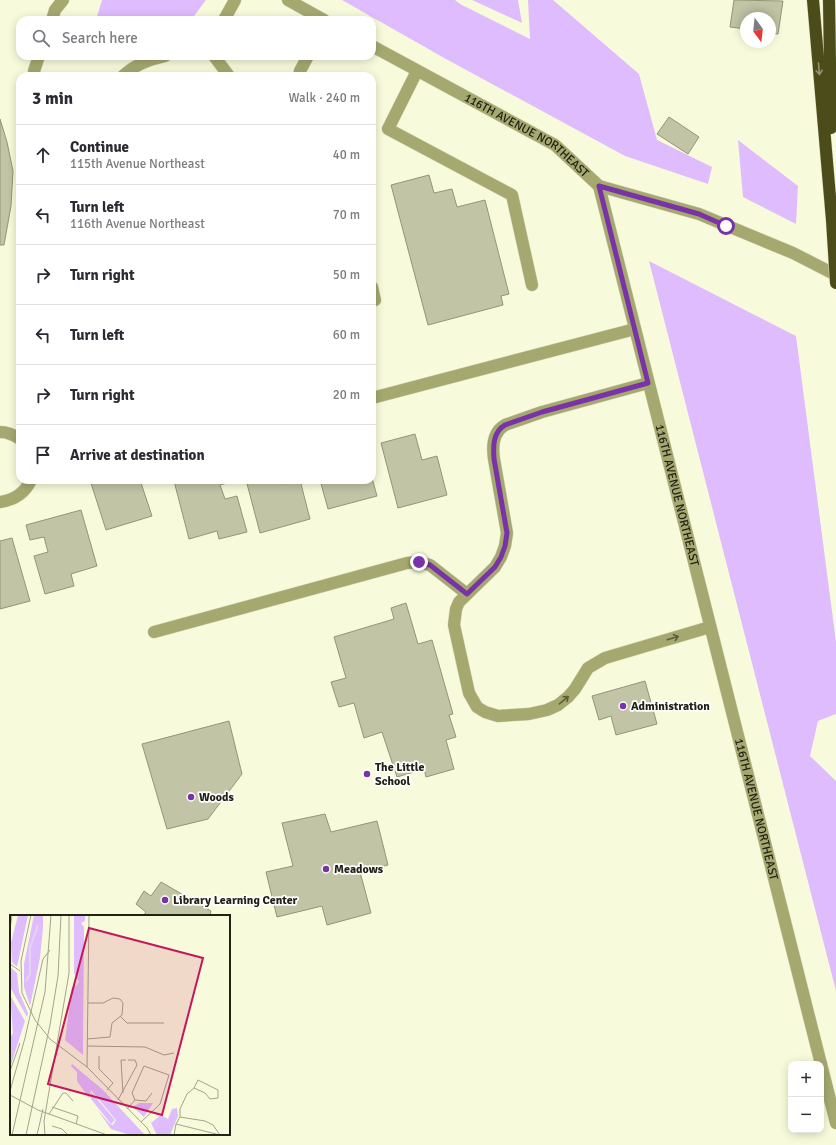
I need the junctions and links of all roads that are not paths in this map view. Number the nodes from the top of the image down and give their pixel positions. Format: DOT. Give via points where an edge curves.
graph roads {
  1 [pos="63,0"];
  2 [pos="235,0"];
  3 [pos="288,0"];
  4 [pos="813,0"];
  5 [pos="829,0"];
  6 [pos="53,16"];
  7 [pos="226,16"];
  8 [pos="317,16"];
  9 [pos="376,48"];
  10 [pos="38,60"];
  11 [pos="148,60"];
  12 [pos="217,60"];
  13 [pos="306,60"];
  14 [pos="417,71"];
  15 [pos="34,72"];
  16 [pos="127,72"];
  17 [pos="226,72"];
  18 [pos="302,72"];
  19 [pos="599,186"];
  20 [pos="832,220"];
  21 [pos="836,275"];
  22 [pos="836,284"];
  23 [pos="532,285"];
  24 [pos="635,329"];
  25 [pos="648,383"];
  26 [pos="376,397"];
  27 [pos="0,432"];
  28 [pos="16,436"];
  29 [pos="29,484"];
  30 [pos="0,502"];
  31 [pos="467,594"];
  32 [pos="710,627"];
  33 [pos="154,632"];
  34 [pos="820,1061"];
  35 [pos="824,1076"];
  36 [pos="836,1123"];
  1 -- 6 [label="street"];
  2 -- 7 [label="street"];
  3 -- 8 [label="street"];
  4 -- 20 [label="highway, one-way"];
  5 -- 20 [label="highway"];
  9 -- 14 [label="street, 116TH AVENUE NORTHEAST"];
  10 -- 15 [label="street"];
  11 -- 16 [label="street"];
  12 -- 17 [label="street"];
  13 -- 18 [label="street"];
  14 -- 19 [label="street, 116TH AVENUE NORTHEAST" via="555,145"];
  14 -- 23 [label="street" via="388,129 512,195"];
  19 -- 21 [label="street" via="699,214 793,253"];
  19 -- 24 [label="street, 116TH AVENUE NORTHEAST"];
  20 -- 22 [label="highway, bridge"];
  24 -- 25 [label="street, 116TH AVENUE NORTHEAST"];
  24 -- 26 [label="street"];
  25 -- 31 [label="street" via="542,412 500,428 496,435 493,454 507,533 505,546 495,567"];
  25 -- 32 [label="street, 116TH AVENUE NORTHEAST"];
  27 -- 28 [label="street"];
  29 -- 30 [label="street" via="20,495 9,501"];
  31 -- 32 [label="street, one-way" via="456,609 454,625 469,693 477,707 498,716 548,710 568,697 588,668 605,658"];
  31 -- 33 [label="street" via="430,565 419,562 407,563"];
  32 -- 34 [label="street, 116TH AVENUE NORTHEAST"];
  35 -- 36 [label="street, 116TH AVENUE NORTHEAST"];
}
